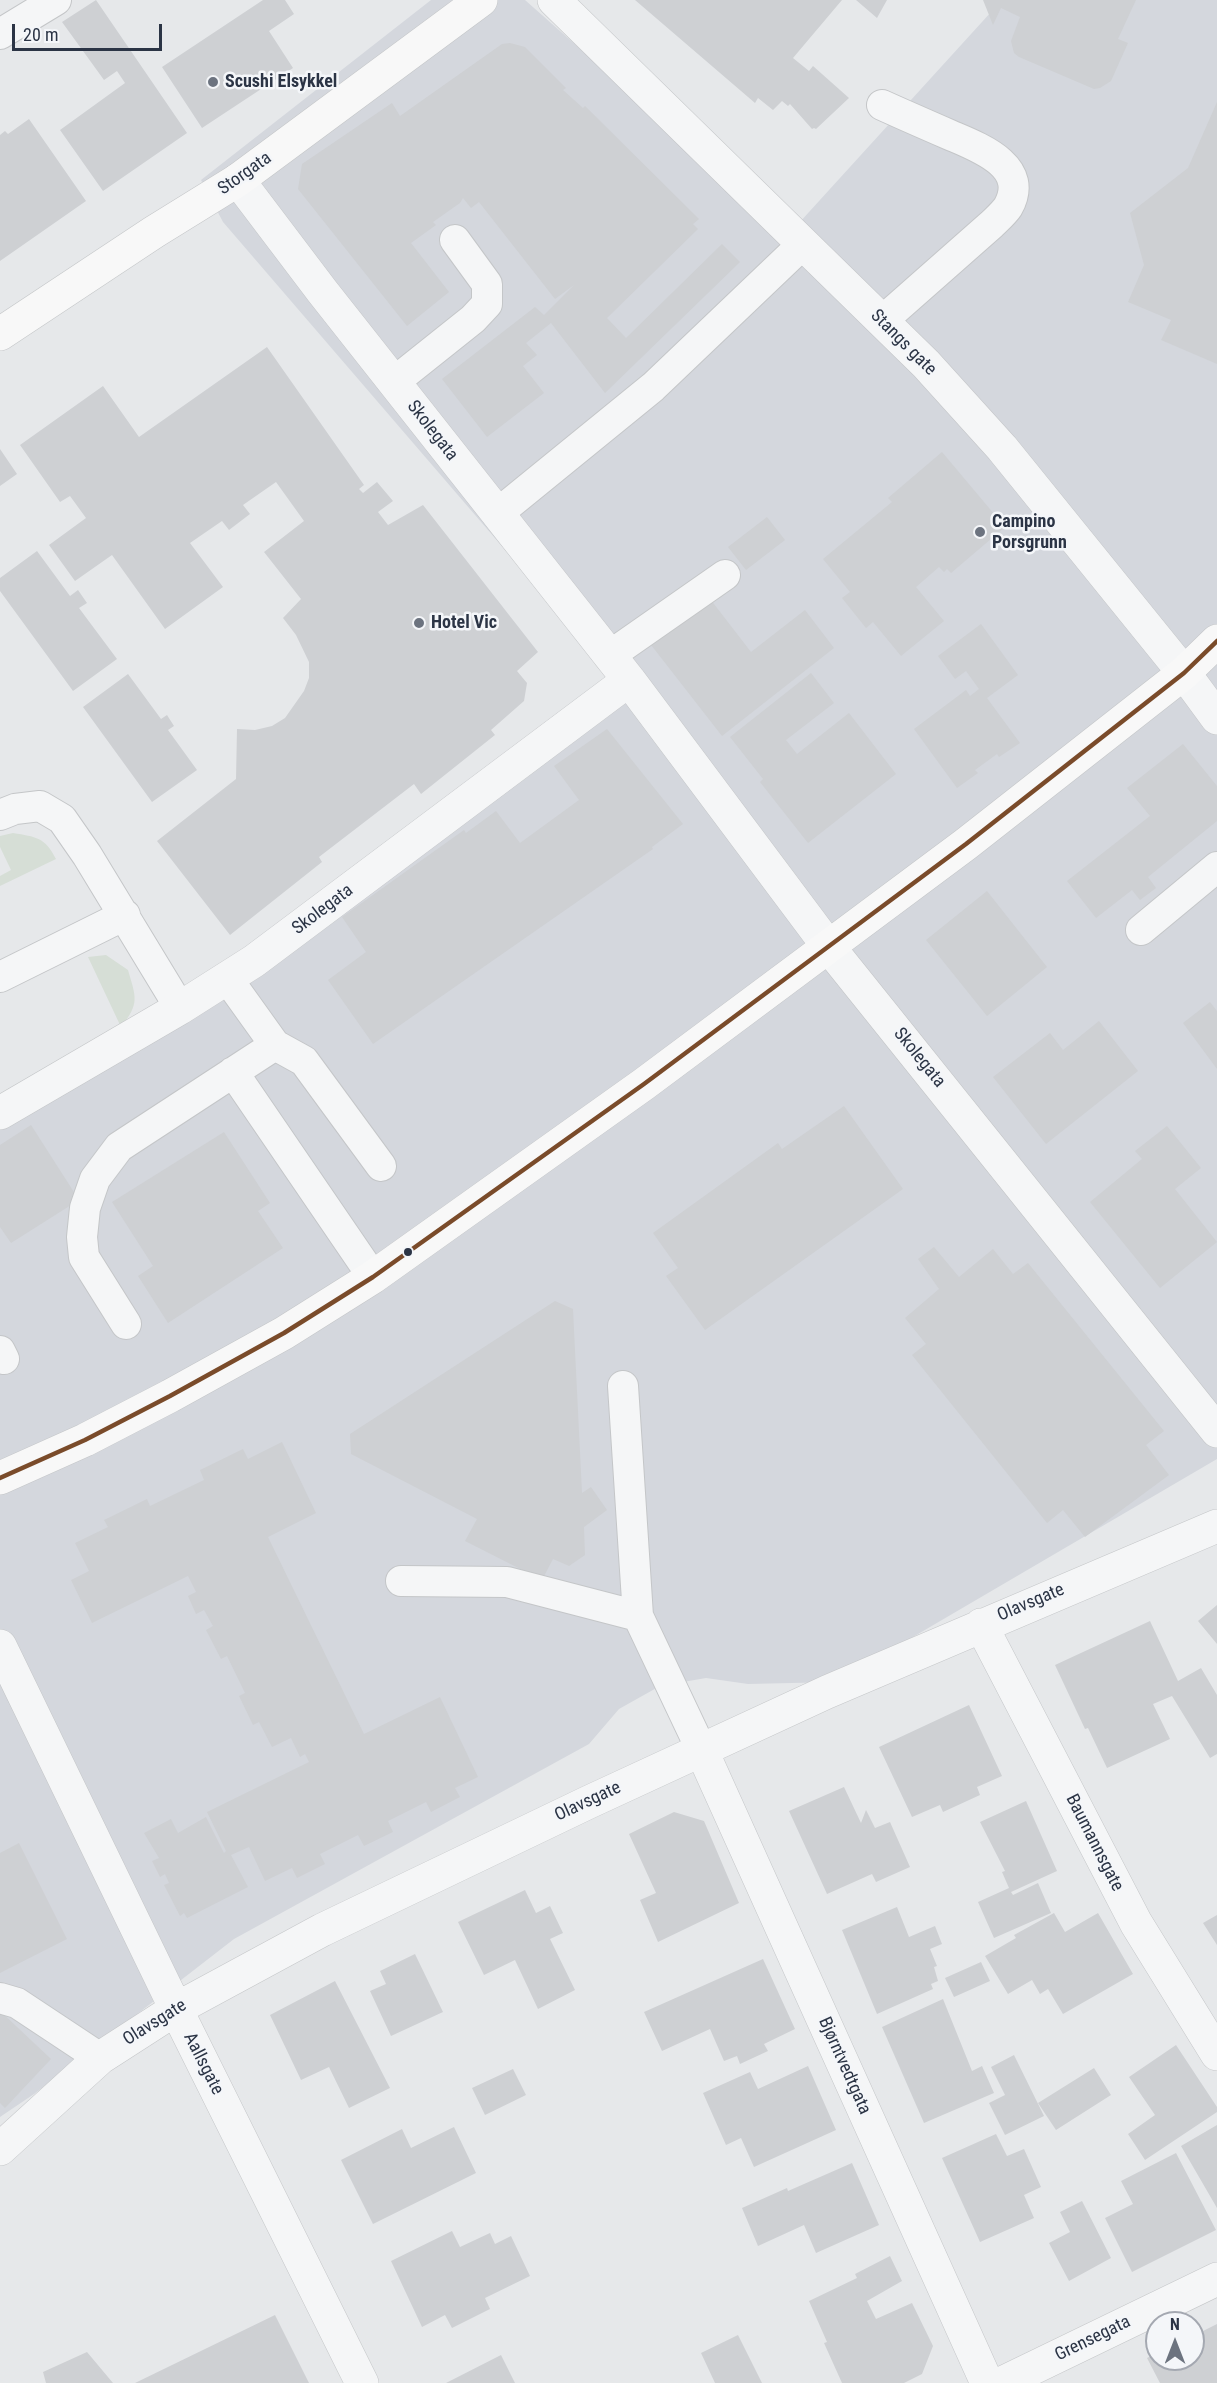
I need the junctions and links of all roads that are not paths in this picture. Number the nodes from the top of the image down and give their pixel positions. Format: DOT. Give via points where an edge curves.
graph roads {
  1 [pos="56,0"];
  2 [pos="481,0"];
  3 [pos="554,0"];
  4 [pos="0,34"];
  5 [pos="882,105"];
  6 [pos="238,180"];
  7 [pos="455,240"];
  8 [pos="803,244"];
  9 [pos="882,321"];
  10 [pos="0,334"];
  11 [pos="394,382"];
  12 [pos="497,514"];
  13 [pos="725,575"];
  14 [pos="1217,641"];
  15 [pos="619,668"];
  16 [pos="1184,673"];
  17 [pos="1217,718"];
  18 [pos="0,815"];
  19 [pos="1217,867"];
  20 [pos="125,915"];
  21 [pos="1141,930"];
  22 [pos="828,946"];
  23 [pos="0,977"];
  24 [pos="227,978"];
  25 [pos="180,1008"];
  26 [pos="275,1045"];
  27 [pos="233,1072"];
  28 [pos="0,1113"];
  29 [pos="381,1166"];
  30 [pos="373,1277"];
  31 [pos="126,1324"];
  32 [pos="623,1386"];
  33 [pos="1217,1431"];
  34 [pos="0,1478"];
  35 [pos="1217,1526"];
  36 [pos="401,1581"];
  37 [pos="638,1616"];
  38 [pos="981,1625"];
  39 [pos="0,1646"];
  40 [pos="701,1749"];
  41 [pos="0,1998"];
  42 [pos="176,2009"];
  43 [pos="1217,2054"];
  44 [pos="100,2058"];
  45 [pos="0,2150"];
  46 [pos="1217,2279"];
  47 [pos="362,2383"];
  48 [pos="987,2383"];
  49 [pos="1002,2383"];
  1 -- 4 [label="lane"];
  2 -- 6 [label="street, Storgata"];
  3 -- 8 [label="street, Stangs gate"];
  5 -- 9 [label="lane" via="984,149 1001,161 1011,176 1013,189 1008,207 992,224"];
  6 -- 10 [label="street, Storgata"];
  6 -- 11 [label="street, Skolegata"];
  7 -- 11 [label="lane" via="487,284 487,304"];
  8 -- 9 [label="street, Stangs gate"];
  8 -- 12 [label="lane" via="653,387"];
  9 -- 16 [label="street, Stangs gate" via="1002,448"];
  11 -- 12 [label="street, Skolegata"];
  12 -- 15 [label="street, Skolegata"];
  13 -- 15 [label="lane"];
  14 -- 16 [label="street"];
  15 -- 22 [label="street, Skolegata"];
  15 -- 24 [label="street, Skolegata" via="254,961"];
  16 -- 17 [label="street, Stangs gate"];
  16 -- 22 [label="street" via="966,844"];
  18 -- 20 [label="lane" via="40,806 62,819"];
  19 -- 21 [label="lane"];
  20 -- 23 [label="lane"];
  20 -- 25 [label="lane"];
  22 -- 30 [label="street" via="644,1084"];
  22 -- 33 [label="street, Skolegata"];
  24 -- 25 [label="street, Skolegata"];
  24 -- 26 [label="lane"];
  25 -- 28 [label="street, Skolegata"];
  26 -- 27 [label="lane"];
  26 -- 29 [label="lane" via="304,1061"];
  27 -- 30 [label="lane"];
  27 -- 31 [label="lane" via="119,1147 95,1179 85,1208 84,1257"];
  30 -- 34 [label="street" via="284,1334 170,1396"];
  32 -- 37 [label="lane"];
  35 -- 38 [label="street, Olavsgate"];
  36 -- 37 [label="lane" via="507,1582"];
  37 -- 40 [label="lane"];
  38 -- 40 [label="street, Olavsgate"];
  38 -- 43 [label="street, Baumannsgate" via="1136,1923"];
  39 -- 42 [label="street, Aallsgate"];
  40 -- 42 [label="street, Olavsgate" via="321,1930"];
  40 -- 48 [label="street, Bjørntvedtgata"];
  41 -- 44 [label="lane" via="17,2003"];
  42 -- 44 [label="street, Olavsgate"];
  42 -- 47 [label="street, Aallsgate"];
  44 -- 45 [label="street, Olavsgate"];
  46 -- 49 [label="street, Grensegata"];
}
